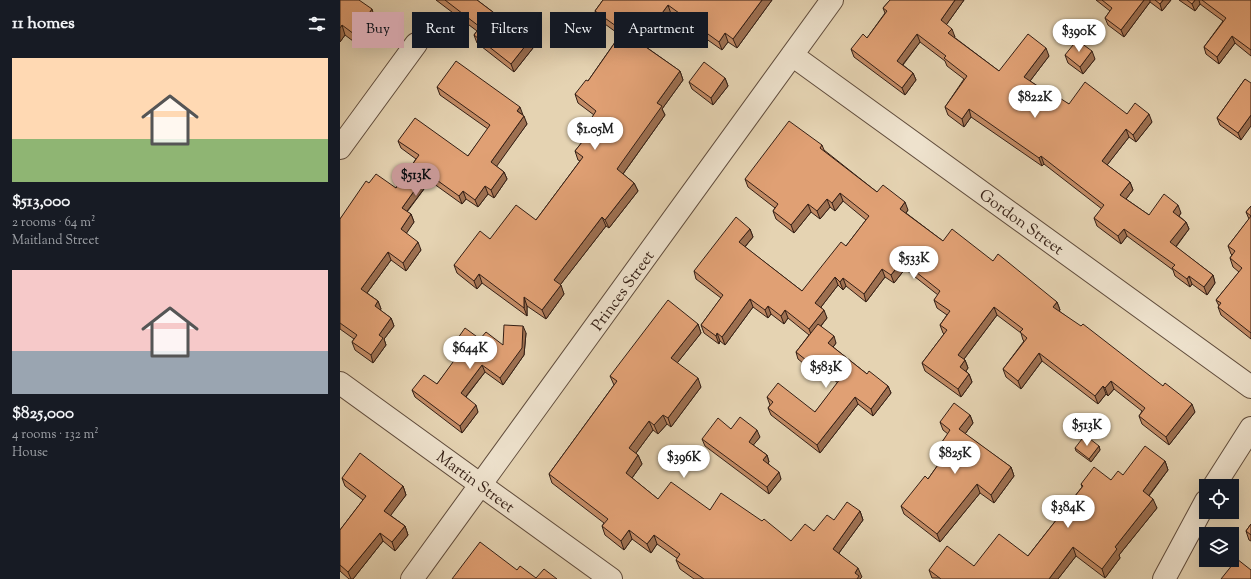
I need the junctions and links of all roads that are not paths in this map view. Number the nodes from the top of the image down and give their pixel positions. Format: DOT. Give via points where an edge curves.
graph roads {
  1 [pos="832,0"];
  2 [pos="413,48"];
  3 [pos="792,55"];
  4 [pos="340,148"];
  5 [pos="340,383"];
  6 [pos="1251,387"];
  7 [pos="1251,428"];
  8 [pos="1218,479"];
  9 [pos="481,484"];
  10 [pos="1199,514"];
  11 [pos="412,579"];
  12 [pos="611,579"];
  13 [pos="1164,579"];
  1 -- 3 [label="street, Princes Street"];
  2 -- 4 [label="street"];
  3 -- 6 [label="street, Gordon Street"];
  3 -- 9 [label="street, Princes Street"];
  5 -- 9 [label="street, Martin Street"];
  7 -- 8 [label="street"];
  9 -- 11 [label="street, Princes Street"];
  9 -- 12 [label="street, Martin Street"];
  10 -- 13 [label="street"];
}
